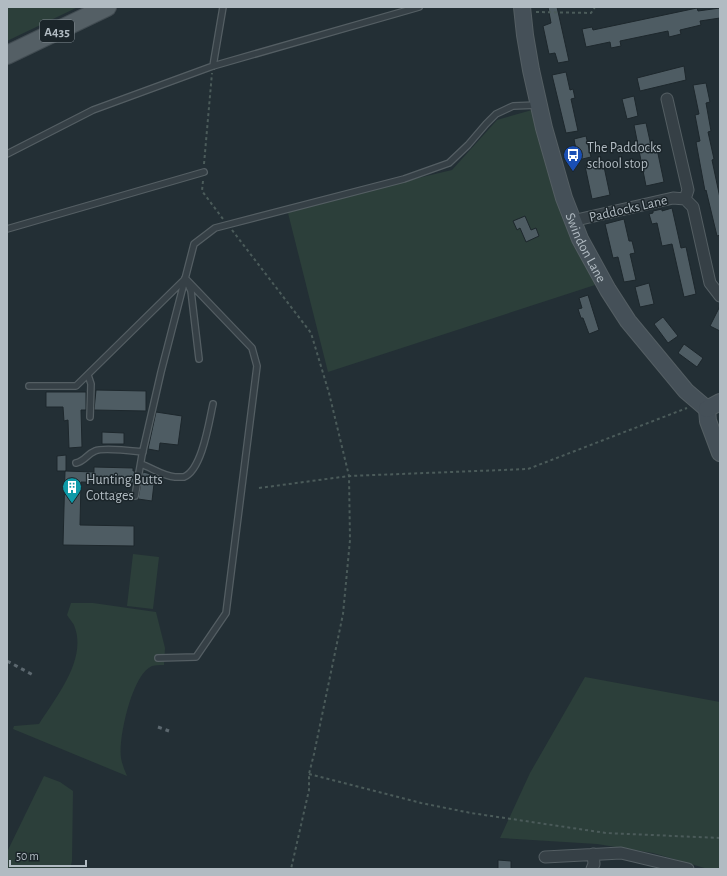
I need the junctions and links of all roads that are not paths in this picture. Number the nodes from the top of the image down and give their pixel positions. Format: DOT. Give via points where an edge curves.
graph roads {
  1 [pos="107,7"];
  2 [pos="223,7"];
  3 [pos="419,7"];
  4 [pos="522,9"];
  5 [pos="7,55"];
  6 [pos="213,66"];
  7 [pos="666,99"];
  8 [pos="538,105"];
  9 [pos="7,154"];
  10 [pos="204,172"];
  11 [pos="685,199"];
  12 [pos="572,221"];
  13 [pos="7,230"];
  14 [pos="185,278"];
  15 [pos="720,296"];
  16 [pos="199,359"];
  17 [pos="88,375"];
  18 [pos="29,386"];
  19 [pos="213,404"];
  20 [pos="709,405"];
  21 [pos="90,417"];
  22 [pos="143,452"];
  23 [pos="720,453"];
  24 [pos="76,463"];
  25 [pos="141,464"];
  26 [pos="101,496"];
  27 [pos="158,658"];
  28 [pos="593,854"];
  29 [pos="545,857"];
  30 [pos="592,869"];
  31 [pos="688,869"];
  1 -- 5 [label="main road, A435"];
  2 -- 6 [label="lane"];
  3 -- 6 [label="lane"];
  4 -- 8 [label="street, Swindon Lane"];
  6 -- 9 [label="lane" via="93,110"];
  7 -- 11 [label="street, Paddocks Lane" via="688,190"];
  8 -- 12 [label="street, Swindon Lane"];
  8 -- 14 [label="lane" via="513,106 496,114 449,163 404,179 215,228 194,244"];
  10 -- 13 [label="lane"];
  11 -- 12 [label="street, Paddocks Lane" via="677,197"];
  11 -- 15 [label="street, Paddocks Lane" via="693,207 710,282"];
  12 -- 20 [label="street, Swindon Lane" via="589,257 628,321 686,390"];
  14 -- 16 [label="lane" via="191,291"];
  14 -- 17 [label="lane"];
  14 -- 22 [label="lane"];
  14 -- 27 [label="lane" via="252,348 257,366 226,613 196,657"];
  17 -- 18 [label="lane" via="76,386"];
  17 -- 21 [label="lane" via="91,384"];
  19 -- 25 [label="lane" via="198,462 184,477 164,474"];
  20 -- 23 [label="street" via="708,421"];
  22 -- 24 [label="lane" via="96,450"];
  22 -- 25 [label="lane"];
  25 -- 26 [label="lane" via="135,496"];
  28 -- 29 [label="street"];
  28 -- 30 [label="street"];
  28 -- 31 [label="street" via="621,853"];
}
